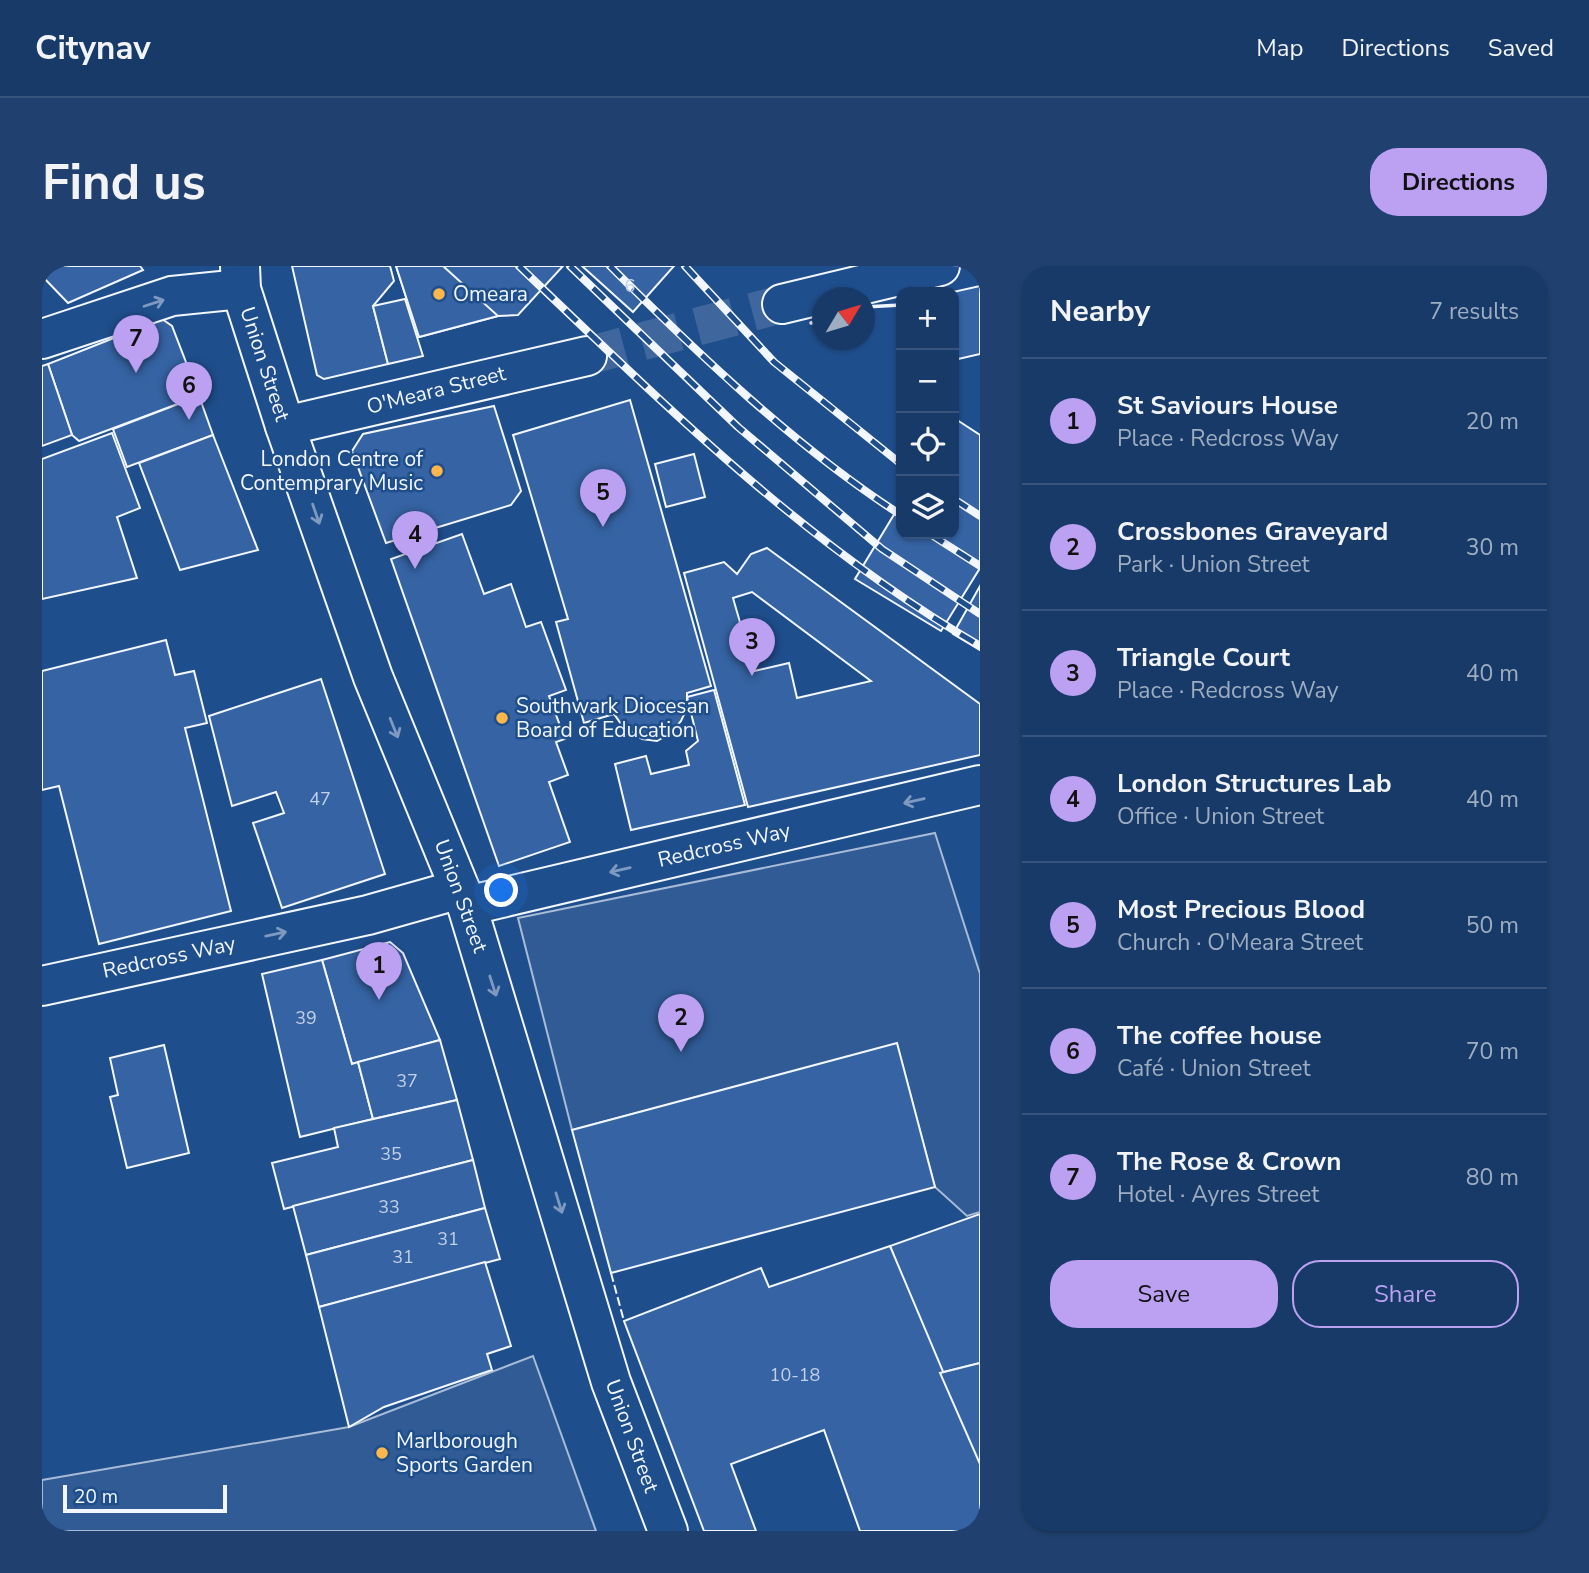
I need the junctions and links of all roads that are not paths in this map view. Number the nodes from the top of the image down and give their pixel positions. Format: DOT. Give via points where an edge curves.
graph roads {
  1 [pos="940,266"];
  2 [pos="241,277"];
  3 [pos="782,304"];
  4 [pos="42,339"];
  5 [pos="587,356"];
  6 [pos="285,426"];
  7 [pos="980,785"];
  8 [pos="464,897"];
  9 [pos="42,986"];
  10 [pos="668,1531"];
  1 -- 3 [label="street"];
  4 -- 2 [label="street, one-way"];
  2 -- 6 [label="street, Union Street"];
  5 -- 6 [label="street, O'Meara Street"];
  6 -- 8 [label="street, Union Street, one-way" via="373,677"];
  7 -- 8 [label="street, Redcross Way, one-way"];
  9 -- 8 [label="street, Redcross Way, one-way"];
  8 -- 10 [label="street, Union Street, one-way" via="611,1382"];
}
